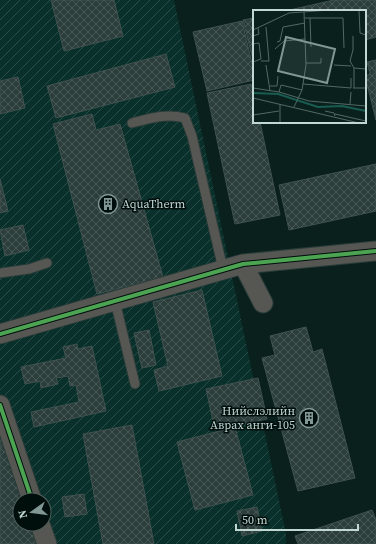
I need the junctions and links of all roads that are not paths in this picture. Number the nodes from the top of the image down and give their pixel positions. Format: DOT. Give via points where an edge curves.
graph roads {
  1 [pos="132,123"];
  2 [pos="376,251"];
  3 [pos="47,263"];
  4 [pos="243,264"];
  5 [pos="224,269"];
  6 [pos="0,273"];
  7 [pos="115,301"];
  8 [pos="263,303"];
  9 [pos="0,334"];
  10 [pos="135,384"];
  11 [pos="0,405"];
  12 [pos="29,492"];
  13 [pos="43,532"];
  14 [pos="47,544"];
  1 -- 5 [label="lane" via="159,116 176,115 185,118 192,136"];
  2 -- 4 [label="street"];
  3 -- 6 [label="lane" via="29,269"];
  4 -- 5 [label="street"];
  4 -- 8 [label="street"];
  5 -- 7 [label="street"];
  7 -- 9 [label="street"];
  7 -- 10 [label="lane"];
  11 -- 12 [label="street"];
  13 -- 14 [label="street"];
}
